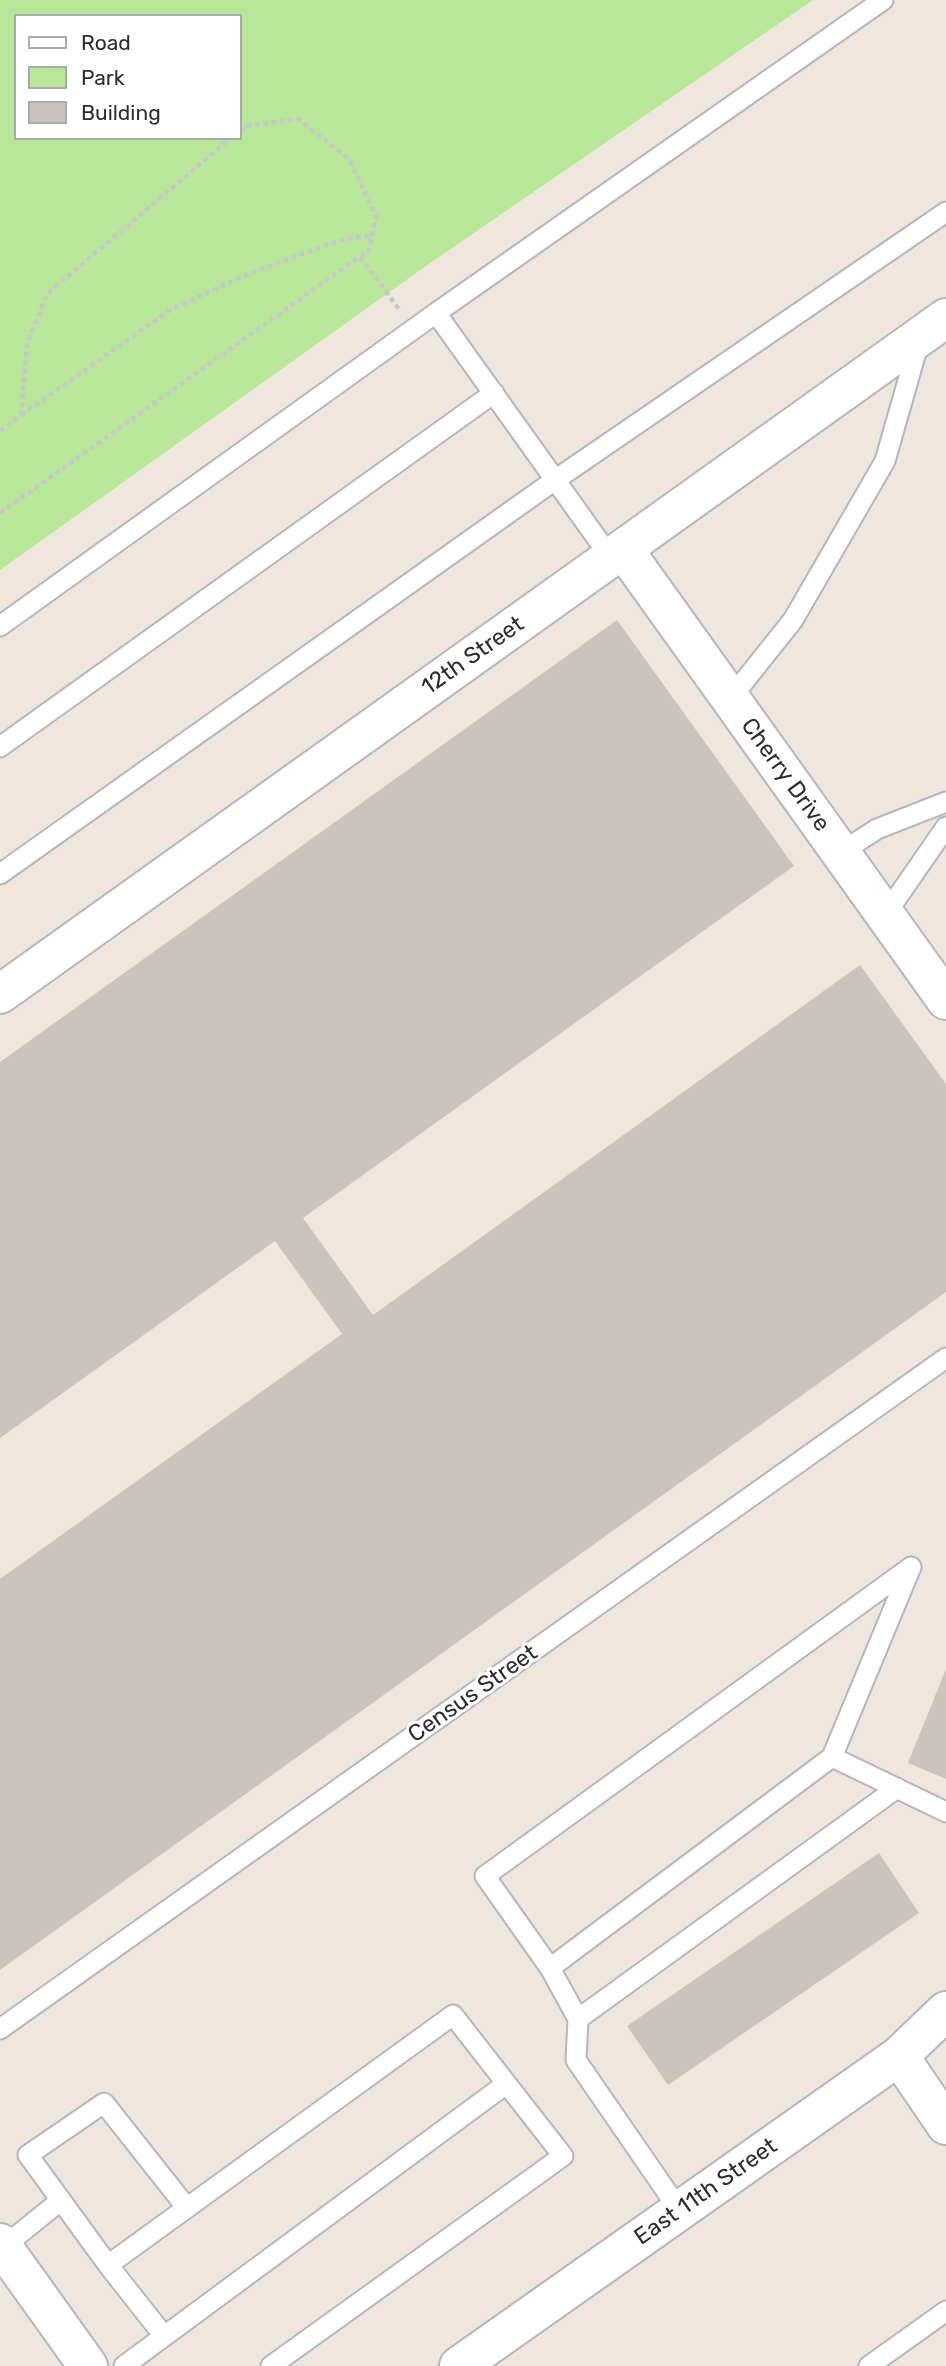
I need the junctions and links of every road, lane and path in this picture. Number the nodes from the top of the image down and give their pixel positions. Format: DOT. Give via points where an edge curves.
graph roads {
  1 [pos="883,0"];
  2 [pos="242,129"];
  3 [pos="229,140"];
  4 [pos="946,212"];
  5 [pos="372,235"];
  6 [pos="360,257"];
  7 [pos="436,313"];
  8 [pos="933,327"];
  9 [pos="414,329"];
  10 [pos="494,393"];
  11 [pos="21,415"];
  12 [pos="0,431"];
  13 [pos="555,480"];
  14 [pos="0,513"];
  15 [pos="618,554"];
  16 [pos="0,626"];
  17 [pos="730,699"];
  18 [pos="0,747"];
  19 [pos="946,802"];
  20 [pos="946,827"];
  21 [pos="840,853"];
  22 [pos="0,874"];
  23 [pos="885,915"];
  24 [pos="0,994"];
  25 [pos="946,1000"];
  26 [pos="946,1358"];
  27 [pos="832,1757"];
  28 [pos="897,1788"];
  29 [pos="946,1812"];
  30 [pos="550,1968"];
  31 [pos="946,2011"];
  32 [pos="578,2020"];
  33 [pos="0,2029"];
  34 [pos="899,2056"];
  35 [pos="506,2084"];
  36 [pos="946,2124"];
  37 [pos="60,2201"];
  38 [pos="187,2208"];
  39 [pos="680,2210"];
  40 [pos="2,2245"];
  41 [pos="108,2265"];
  42 [pos="946,2311"];
  43 [pos="164,2336"];
  44 [pos="88,2366"];
  45 [pos="124,2366"];
  46 [pos="271,2366"];
  47 [pos="459,2366"];
  48 [pos="869,2366"];
  1 -- 7 [label="lane"];
  2 -- 5 [label="path" via="298,119 349,159 376,216"];
  3 -- 11 [label="path" via="47,294 27,344"];
  4 -- 13 [label="lane"];
  5 -- 6 [label="path" via="369,250"];
  5 -- 11 [label="path" via="341,240 250,273 170,310"];
  6 -- 9 [label="path"];
  6 -- 14 [label="path"];
  7 -- 9 [label="lane"];
  7 -- 10 [label="lane"];
  8 -- 15 [label="street, 12th Street"];
  8 -- 17 [label="lane" via="885,461 793,620"];
  9 -- 16 [label="lane"];
  10 -- 13 [label="lane"];
  10 -- 18 [label="lane"];
  11 -- 12 [label="path"];
  13 -- 15 [label="lane"];
  13 -- 22 [label="lane"];
  15 -- 17 [label="street, Cherry Drive"];
  15 -- 24 [label="street, 12th Street"];
  17 -- 21 [label="street, Cherry Drive"];
  19 -- 21 [label="lane" via="877,829"];
  20 -- 23 [label="lane"];
  21 -- 23 [label="street, Cherry Drive"];
  23 -- 25 [label="street, Cherry Drive"];
  26 -- 33 [label="lane, Census Street"];
  27 -- 28 [label="lane"];
  27 -- 30 [label="lane"];
  27 -- 30 [label="lane" via="911,1567 485,1876"];
  28 -- 29 [label="lane"];
  28 -- 32 [label="lane"];
  30 -- 32 [label="lane"];
  31 -- 34 [label="street, East 11th Street"];
  32 -- 39 [label="lane" via="576,2060"];
  34 -- 36 [label="street"];
  34 -- 39 [label="street, East 11th Street"];
  35 -- 38 [label="lane" via="453,2015"];
  35 -- 43 [label="lane"];
  35 -- 46 [label="lane" via="563,2156"];
  37 -- 38 [label="lane" via="28,2155 104,2103"];
  37 -- 40 [label="lane"];
  37 -- 41 [label="lane"];
  38 -- 41 [label="lane"];
  39 -- 47 [label="street, East 11th Street"];
  40 -- 44 [label="street"];
  41 -- 43 [label="lane"];
  42 -- 48 [label="lane"];
  43 -- 45 [label="lane"];
}
